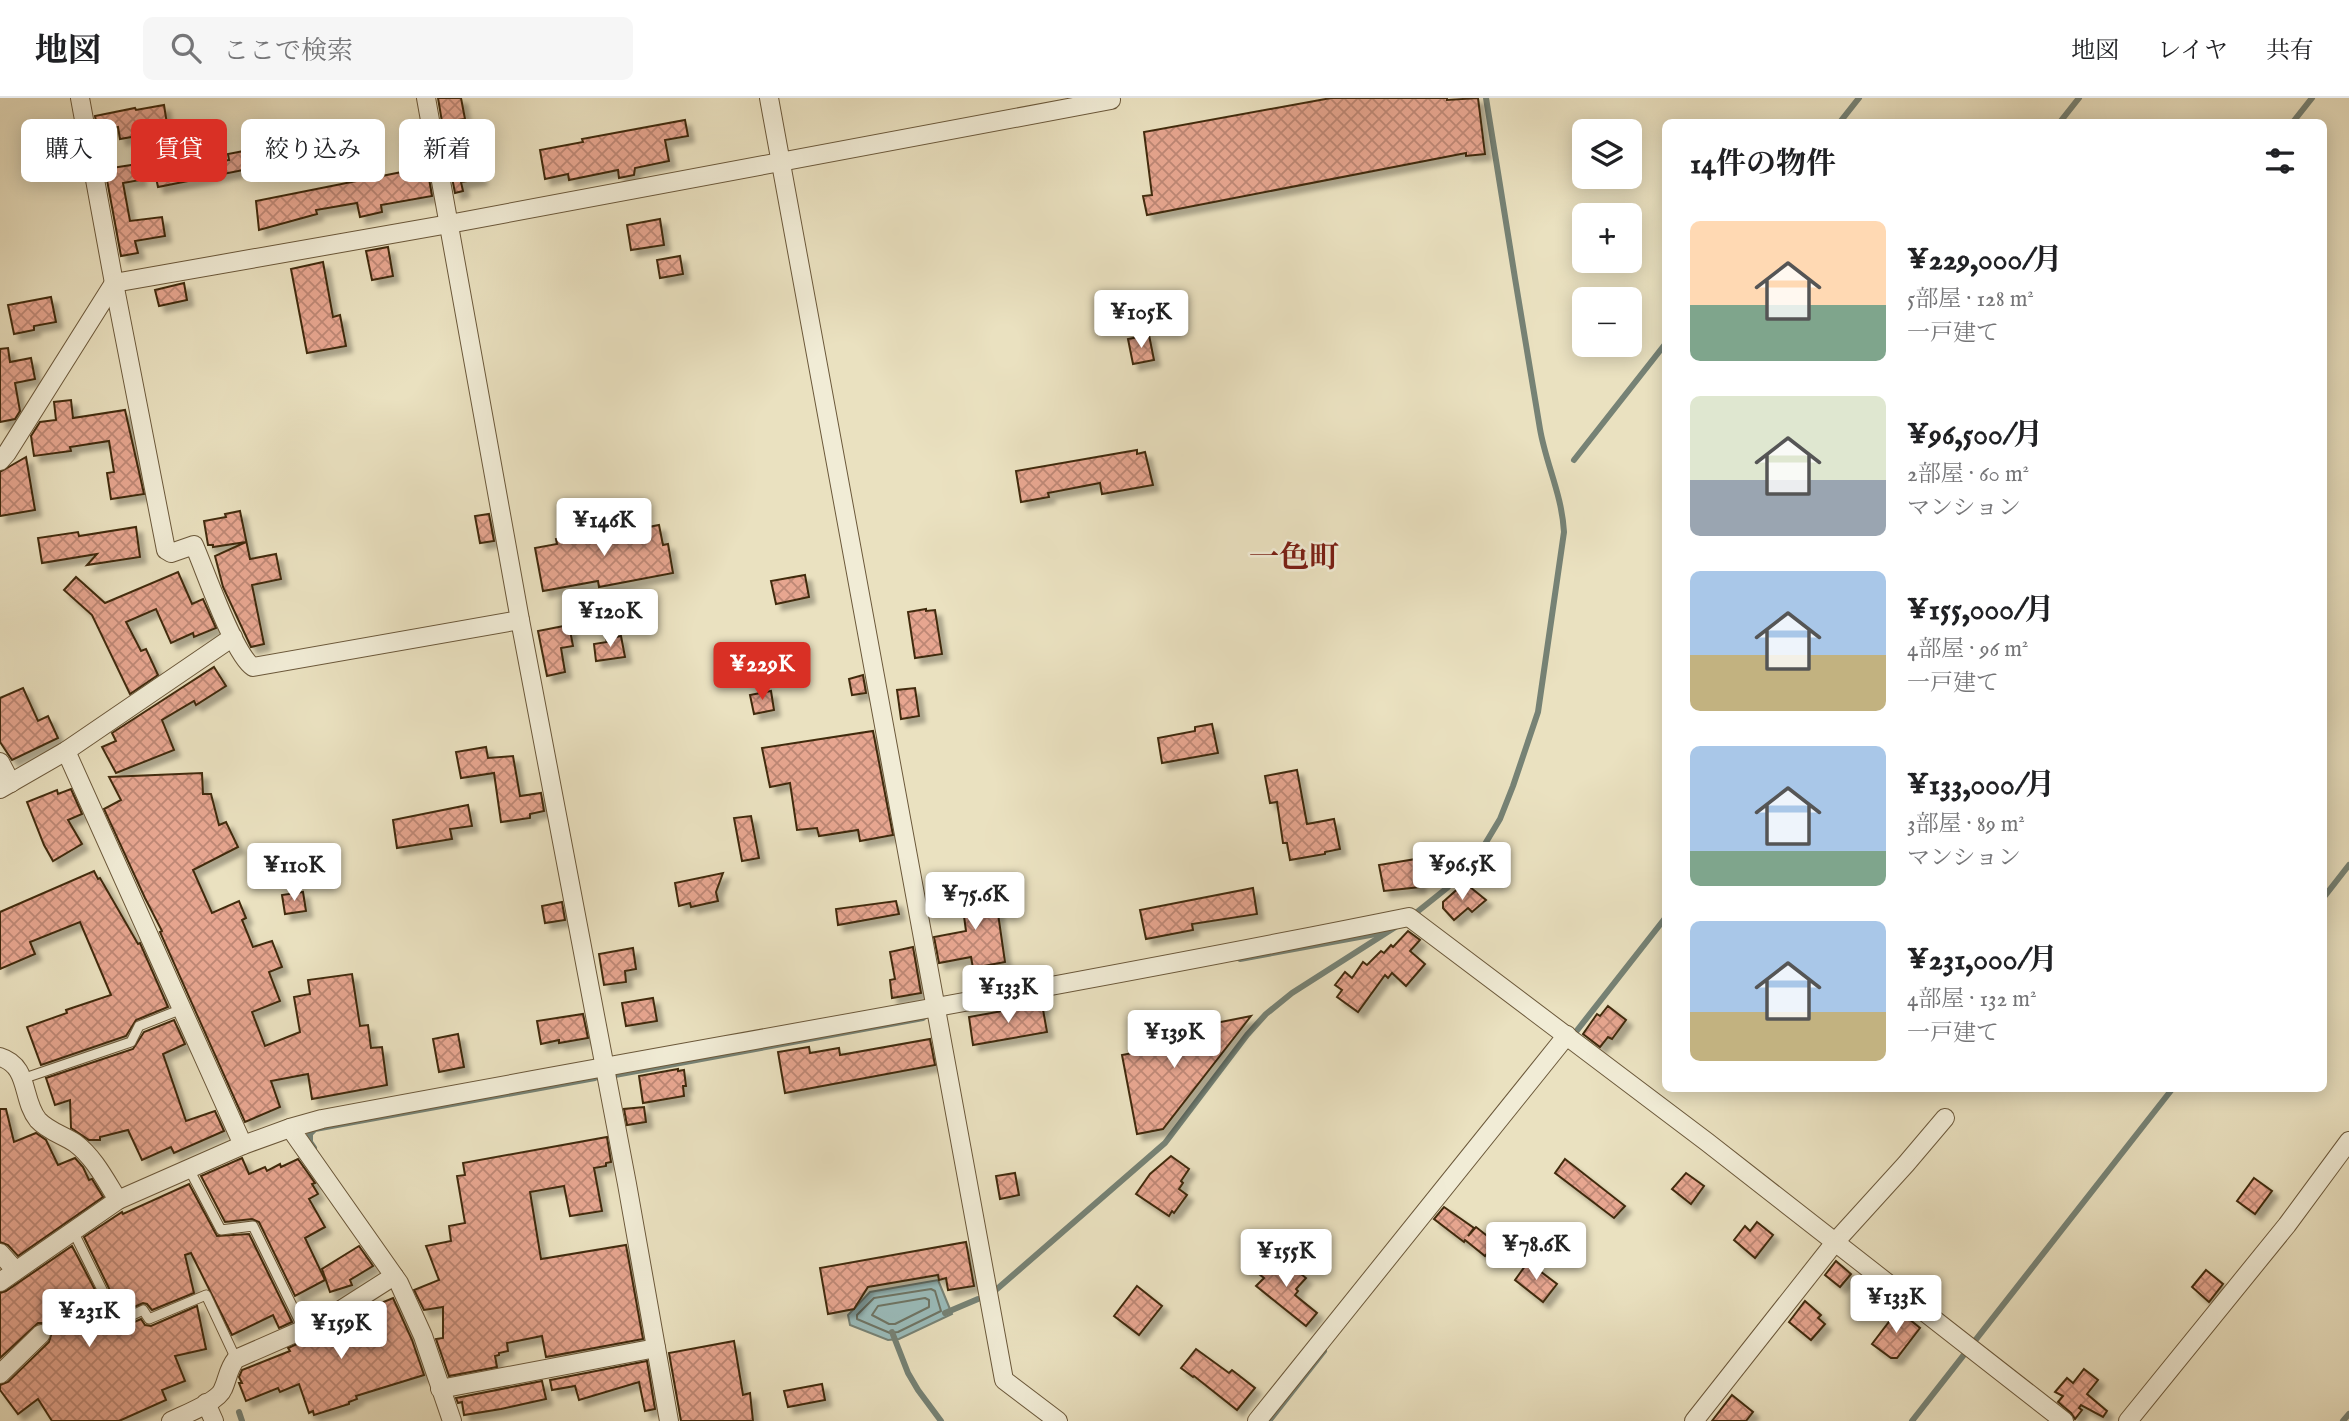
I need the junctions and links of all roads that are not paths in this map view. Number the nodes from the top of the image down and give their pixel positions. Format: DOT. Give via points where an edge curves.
graph roads {
  1 [pos="80,98"];
  2 [pos="426,98"];
  3 [pos="769,98"];
  4 [pos="1111,100"];
  5 [pos="780,162"];
  6 [pos="449,224"];
  7 [pos="114,283"];
  8 [pos="0,461"];
  9 [pos="520,620"];
  10 [pos="233,636"];
  11 [pos="66,751"];
  12 [pos="0,762"];
  13 [pos="6,786"];
  14 [pos="936,1008"];
  15 [pos="182,1009"];
  16 [pos="1567,1035"];
  17 [pos="0,1057"];
  18 [pos="605,1066"];
  19 [pos="22,1079"];
  20 [pos="1945,1118"];
  21 [pos="290,1128"];
  22 [pos="2349,1141"];
  23 [pos="243,1145"];
  24 [pos="189,1169"];
  25 [pos="118,1200"];
  26 [pos="73,1231"];
  27 [pos="1836,1241"];
  28 [pos="0,1253"];
  29 [pos="15,1270"];
  30 [pos="394,1276"];
  31 [pos="0,1282"];
  32 [pos="304,1330"];
  33 [pos="41,1334"];
  34 [pos="656,1348"];
  35 [pos="236,1359"];
  36 [pos="0,1374"];
  37 [pos="440,1389"];
  38 [pos="206,1403"];
  39 [pos="171,1421"];
  40 [pos="214,1421"];
  41 [pos="452,1421"];
  42 [pos="669,1421"];
  43 [pos="1058,1421"];
  44 [pos="1256,1421"];
  45 [pos="1694,1421"];
  46 [pos="2064,1421"];
  47 [pos="2128,1421"];
  1 -- 7 [label="street"];
  2 -- 6 [label="street"];
  3 -- 5 [label="street"];
  4 -- 5 [label="street"];
  5 -- 6 [label="street"];
  5 -- 14 [label="street"];
  6 -- 7 [label="street"];
  6 -- 9 [label="street"];
  7 -- 8 [label="street"];
  7 -- 10 [label="street" via="166,550 171,553 194,545"];
  9 -- 10 [label="street" via="253,667"];
  9 -- 18 [label="street"];
  10 -- 11 [label="street"];
  11 -- 13 [label="street"];
  11 -- 15 [label="street"];
  12 -- 13 [label="street"];
  14 -- 16 [label="street" via="1409,917"];
  14 -- 18 [label="street"];
  14 -- 43 [label="street" via="1004,1380"];
  15 -- 19 [label="lane" via="139,1026 131,1042"];
  15 -- 23 [label="street"];
  16 -- 27 [label="street"];
  16 -- 44 [label="street"];
  17 -- 19 [label="street" via="10,1060"];
  18 -- 21 [label="street"];
  18 -- 34 [label="street"];
  19 -- 25 [label="street" via="38,1120 92,1159"];
  20 -- 27 [label="street"];
  21 -- 23 [label="street"];
  21 -- 30 [label="street"];
  22 -- 47 [label="street"];
  23 -- 24 [label="street"];
  24 -- 25 [label="street"];
  24 -- 32 [label="lane" via="220,1230 253,1226"];
  25 -- 26 [label="street"];
  26 -- 29 [label="street"];
  26 -- 35 [label="lane" via="118,1322 143,1310 149,1319 206,1296"];
  27 -- 45 [label="street"];
  27 -- 46 [label="street"];
  28 -- 29 [label="street"];
  29 -- 31 [label="street"];
  30 -- 32 [label="street"];
  30 -- 37 [label="street" via="411,1307"];
  32 -- 35 [label="street"];
  33 -- 36 [label="street"];
  34 -- 37 [label="street"];
  34 -- 42 [label="street"];
  35 -- 38 [label="street" via="222,1392"];
  37 -- 41 [label="street"];
  38 -- 39 [label="street"];
  38 -- 40 [label="street"];
}
